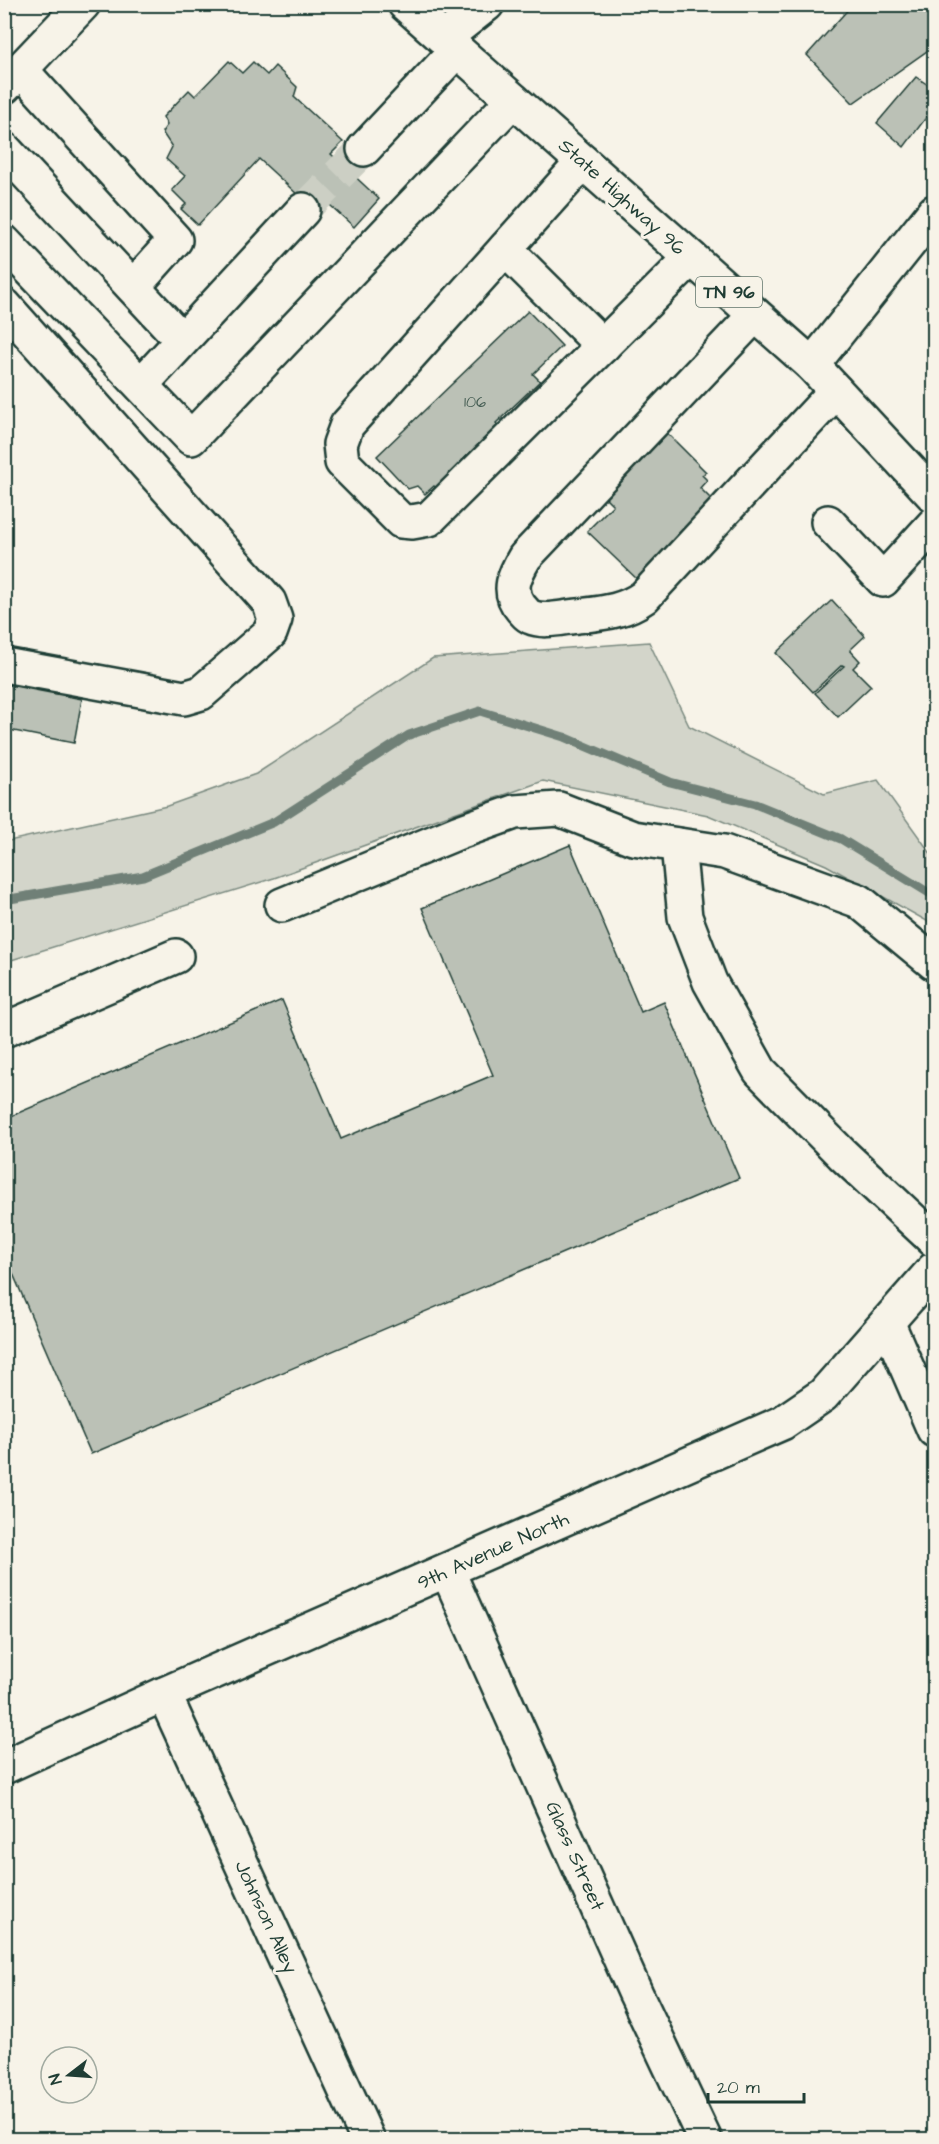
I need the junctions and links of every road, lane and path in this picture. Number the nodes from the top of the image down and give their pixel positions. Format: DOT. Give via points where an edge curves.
graph roads {
  1 [pos="83,4"];
  2 [pos="405,4"];
  3 [pos="487,4"];
  4 [pos="450,44"];
  5 [pos="13,79"];
  6 [pos="513,99"];
  7 [pos="4,149"];
  8 [pos="364,149"];
  9 [pos="583,162"];
  10 [pos="303,210"];
  11 [pos="934,212"];
  12 [pos="4,242"];
  13 [pos="505,249"];
  14 [pos="691,258"];
  15 [pos="133,287"];
  16 [pos="4,305"];
  17 [pos="755,315"];
  18 [pos="182,340"];
  19 [pos="603,346"];
  20 [pos="812,365"];
  21 [pos="141,385"];
  22 [pos="836,391"];
  23 [pos="934,496"];
  24 [pos="828,522"];
  25 [pos="934,524"];
  26 [pos="4,666"];
  27 [pos="678,845"];
  28 [pos="282,905"];
  29 [pos="176,956"];
  30 [pos="934,963"];
  31 [pos="4,1030"];
  32 [pos="934,1240"];
  33 [pos="934,1269"];
  34 [pos="888,1324"];
  35 [pos="934,1430"];
  36 [pos="448,1572"];
  37 [pos="164,1694"];
  38 [pos="4,1767"];
  39 [pos="368,2139"];
  40 [pos="705,2139"];
  1 -- 5 [label="street"];
  2 -- 4 [label="street, State Highway 96 / TN 96"];
  3 -- 4 [label="street"];
  4 -- 6 [label="street, State Highway 96 / TN 96"];
  4 -- 8 [label="street"];
  5 -- 15 [label="street" via="175,240"];
  6 -- 9 [label="street, State Highway 96 / TN 96"];
  6 -- 21 [label="street" via="191,438"];
  7 -- 15 [label="street"];
  9 -- 13 [label="street"];
  9 -- 14 [label="street, State Highway 96 / TN 96"];
  10 -- 18 [label="street"];
  11 -- 20 [label="street"];
  12 -- 21 [label="street"];
  13 -- 19 [label="street"];
  13 -- 19 [label="street" via="347,425 340,444 342,462 401,521 429,519"];
  14 -- 17 [label="street, State Highway 96 / TN 96"];
  14 -- 19 [label="street"];
  15 -- 18 [label="street"];
  16 -- 26 [label="street" via="269,602 275,619 270,633 201,693 184,698"];
  17 -- 20 [label="street, State Highway 96 / TN 96"];
  17 -- 22 [label="street" via="525,557 512,588 516,602 530,617 544,620 616,612 638,602"];
  18 -- 21 [label="street"];
  20 -- 22 [label="street, State Highway 96 / TN 96"];
  22 -- 23 [label="street, State Highway 96 / TN 96"];
  24 -- 25 [label="street" via="884,580"];
  27 -- 28 [label="street" via="633,838 559,809 515,812"];
  27 -- 30 [label="street" via="724,852 859,901"];
  27 -- 32 [label="street" via="685,917 710,982 760,1071"];
  29 -- 31 [label="street"];
  33 -- 34 [label="street, 9th Avenue North"];
  34 -- 35 [label="street"];
  34 -- 36 [label="street, 9th Avenue North" via="823,1395 782,1423"];
  36 -- 37 [label="street, 9th Avenue North"];
  36 -- 40 [label="street, Glass Street"];
  37 -- 38 [label="street, 9th Avenue North"];
  37 -- 39 [label="street, Johnson Alley"];
}
